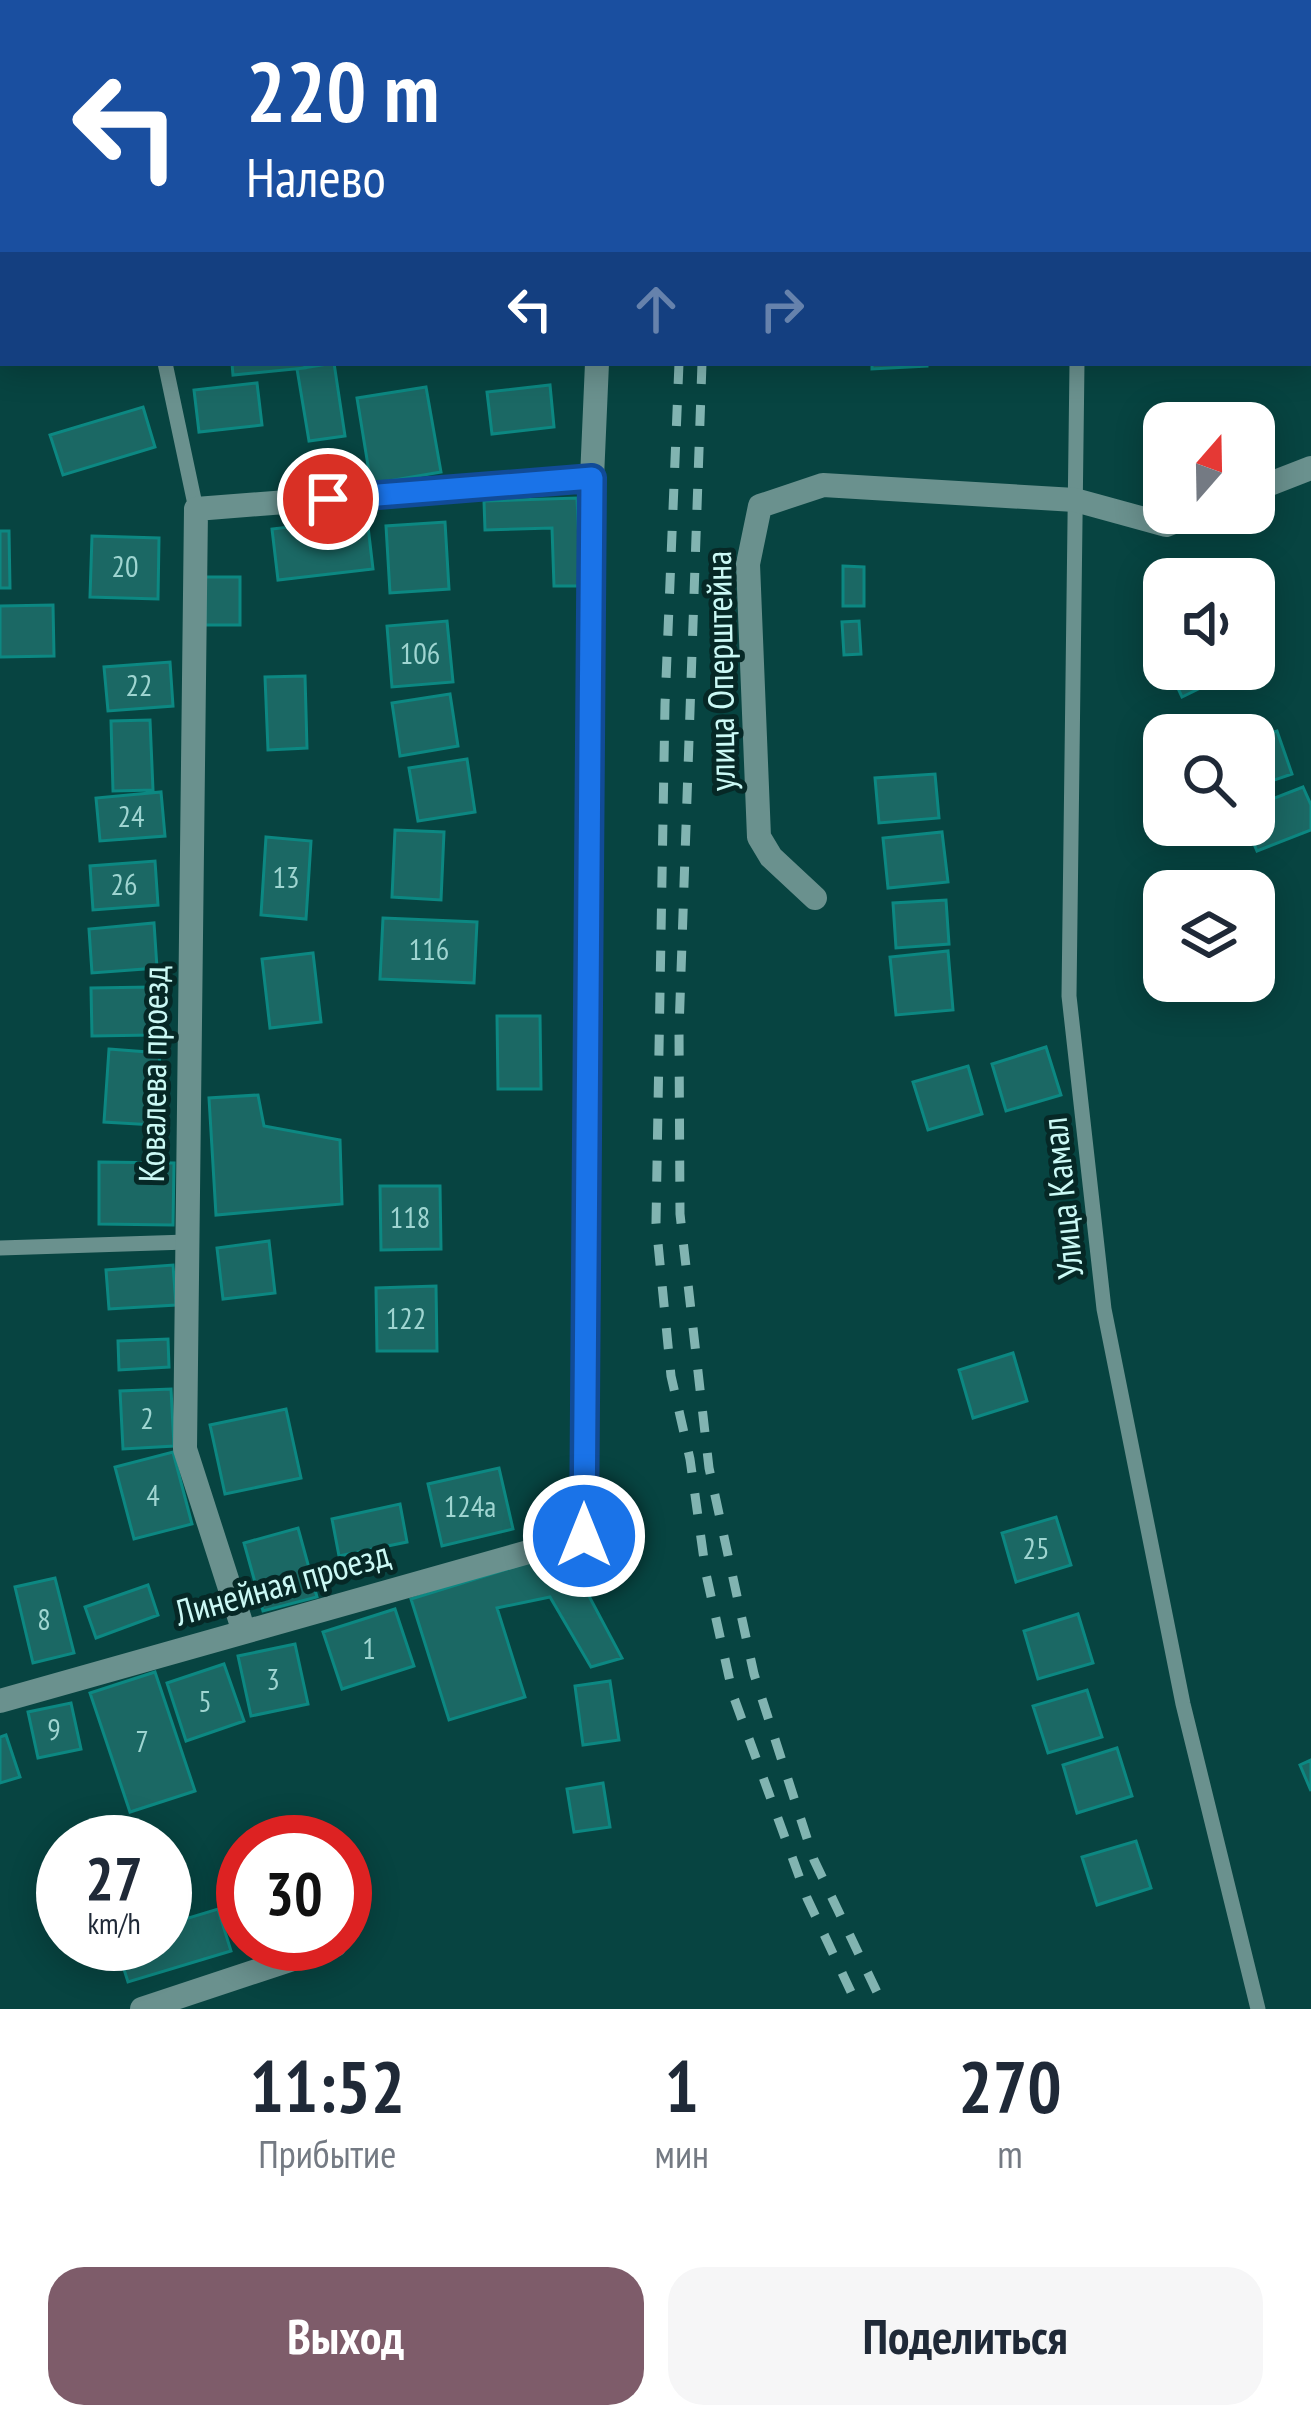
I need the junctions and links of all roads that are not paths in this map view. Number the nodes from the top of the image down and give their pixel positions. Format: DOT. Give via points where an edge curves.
graph roads {
  1 [pos="166,366"];
  2 [pos="597,366"];
  3 [pos="1077,366"];
  4 [pos="1311,468"];
  5 [pos="592,478"];
  6 [pos="1275,482"];
  7 [pos="1075,500"];
  8 [pos="196,509"];
  9 [pos="1143,519"];
  10 [pos="815,898"];
  11 [pos="187,1242"];
  12 [pos="0,1248"];
  13 [pos="244,1632"];
  14 [pos="0,1701"];
  15 [pos="258,1971"];
  16 [pos="142,2009"];
  17 [pos="1258,2009"];
  1 -- 8 [label="lane"];
  2 -- 5 [label="street"];
  3 -- 7 [label="lane, Улица Камал"];
  4 -- 6 [label="street"];
  5 -- 8 [label="street"];
  5 -- 13 [label="street, Линейная проезд" via="584,1536"];
  7 -- 9 [label="street, улица Оперштейна"];
  7 -- 10 [label="street, улица Оперштейна" via="823,485 760,506 748,564 760,836"];
  7 -- 17 [label="lane, Улица Камал" via="1069,996 1102,1286 1183,1704"];
  8 -- 11 [label="street, Ковалева проезд"];
  11 -- 12 [label="lane"];
  11 -- 13 [label="street, Ковалева проезд" via="184,1449"];
  13 -- 14 [label="street, Линейная проезд"];
  15 -- 16 [label="street"];
}
